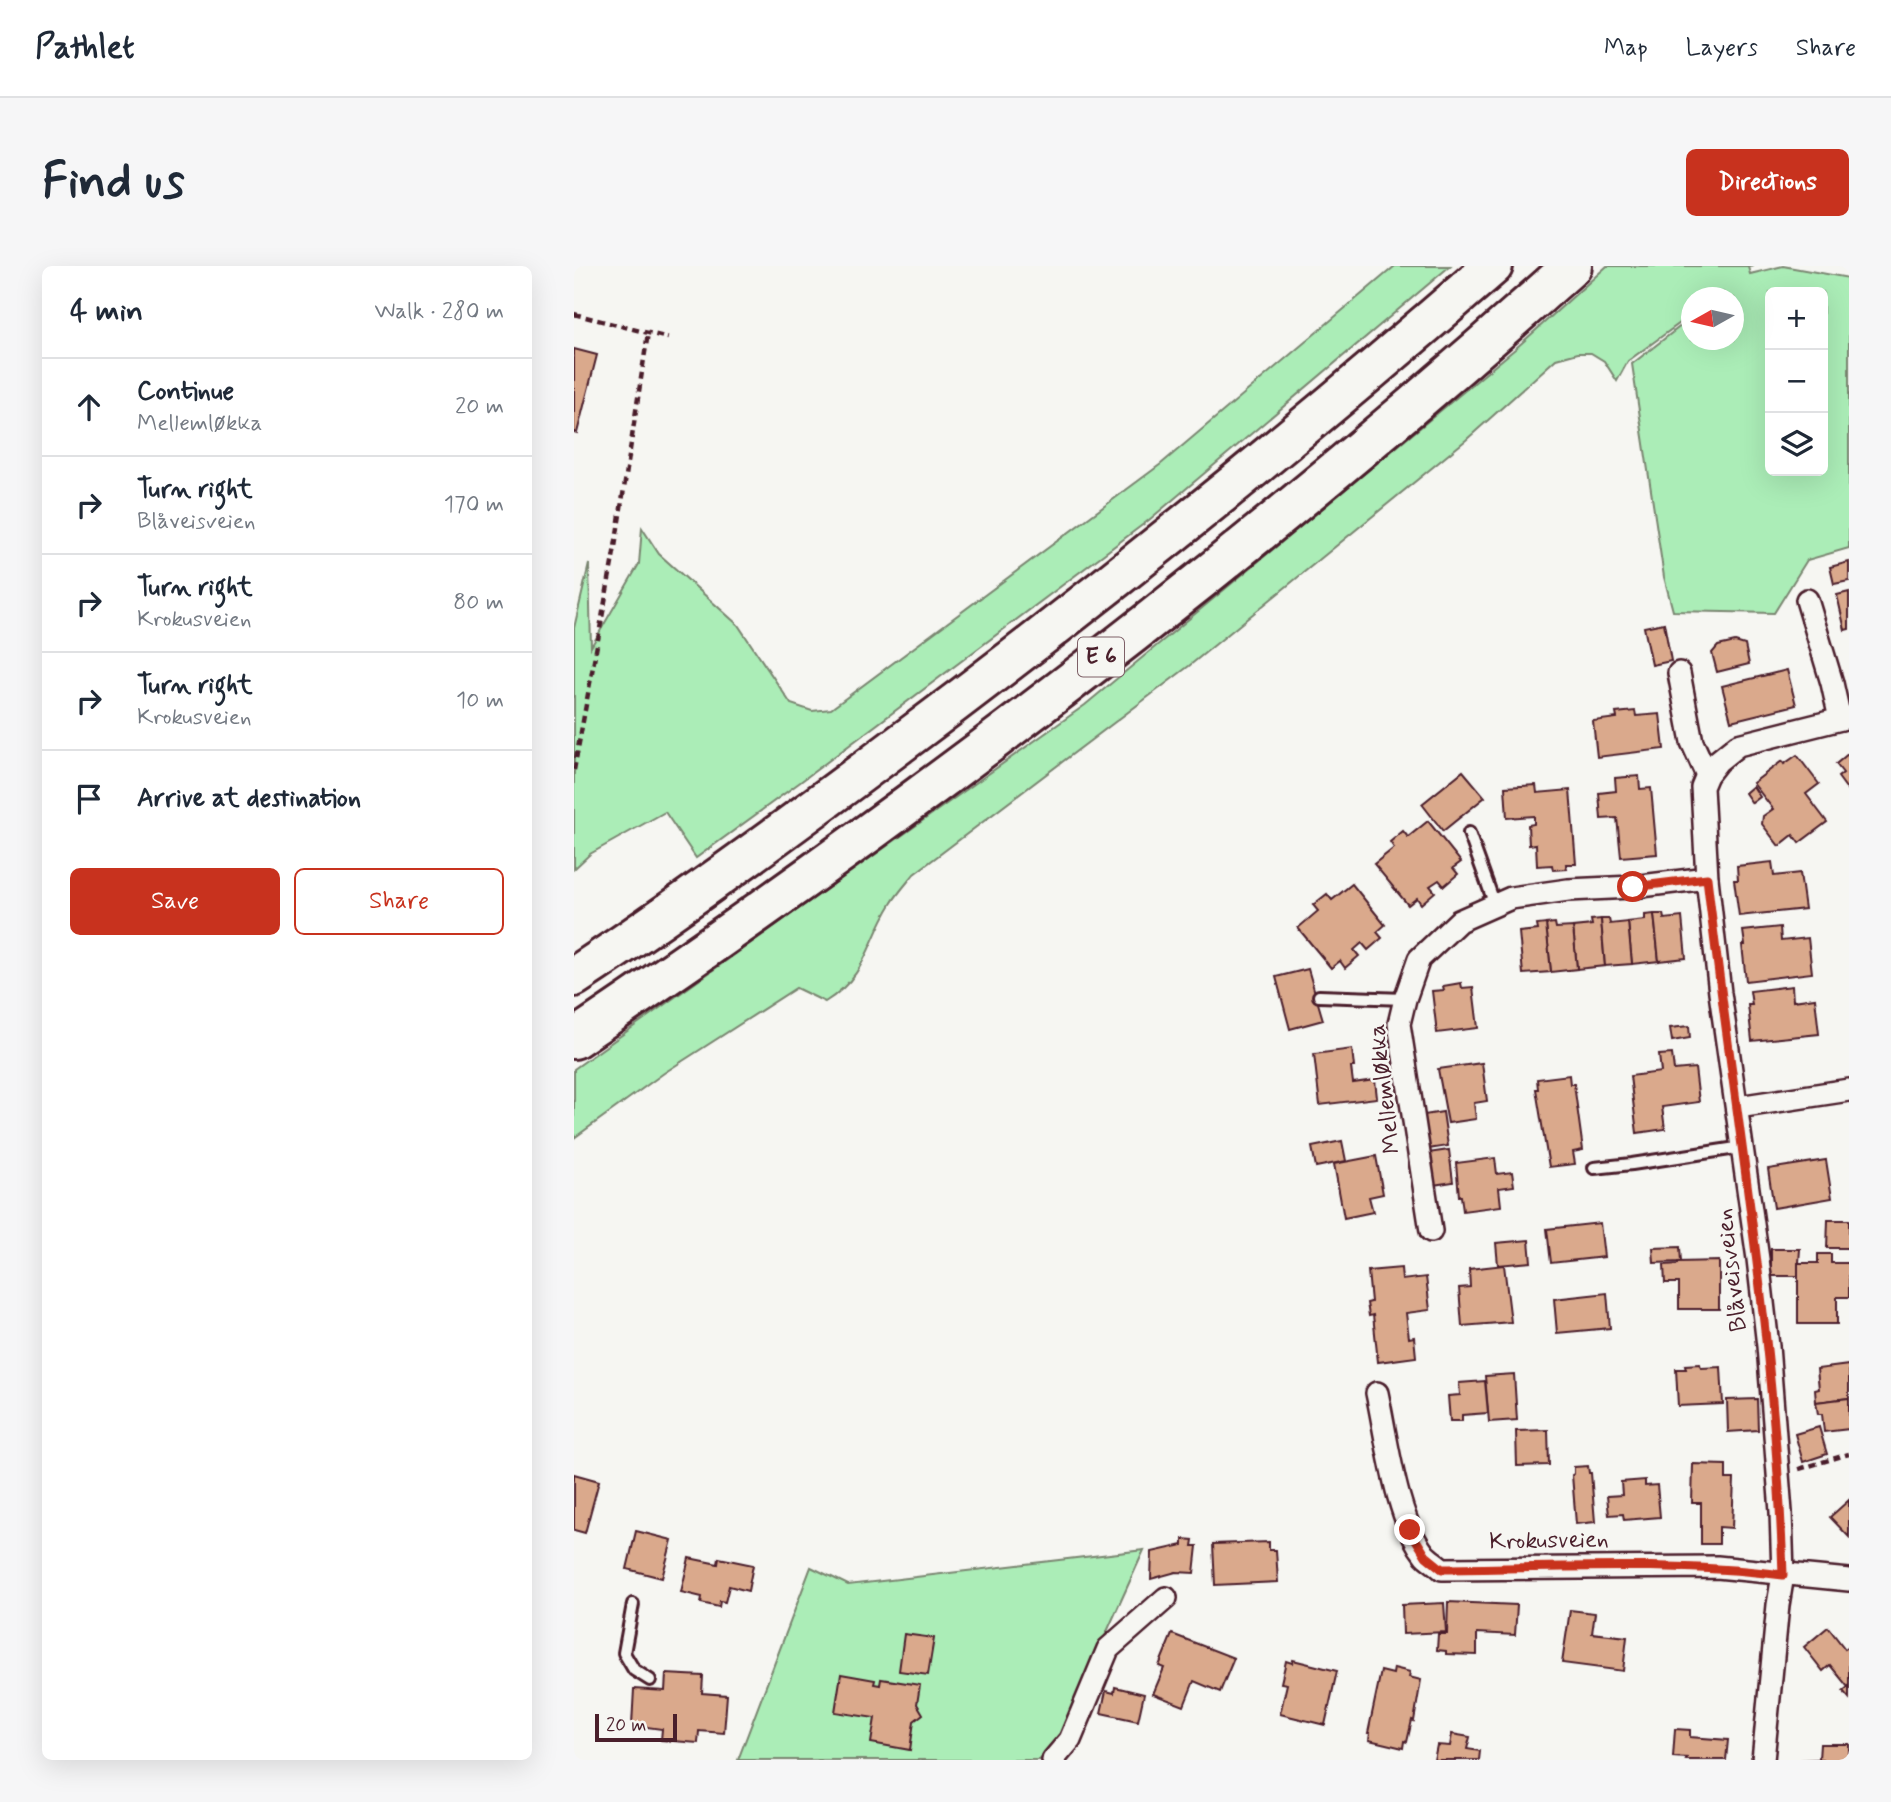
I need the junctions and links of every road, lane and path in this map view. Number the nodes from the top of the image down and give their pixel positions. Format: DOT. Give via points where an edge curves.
graph roads {
  1 [pos="1493,266"];
  2 [pos="1572,266"];
  3 [pos="574,314"];
  4 [pos="648,333"];
  5 [pos="668,338"];
  6 [pos="1807,600"];
  7 [pos="1679,673"];
  8 [pos="1845,718"];
  9 [pos="574,770"];
  10 [pos="1707,775"];
  11 [pos="1469,833"];
  12 [pos="1707,878"];
  13 [pos="1495,905"];
  14 [pos="574,977"];
  15 [pos="1319,996"];
  16 [pos="1405,999"];
  17 [pos="574,1039"];
  18 [pos="1849,1090"];
  19 [pos="1738,1107"];
  20 [pos="1743,1147"];
  21 [pos="1594,1168"];
  22 [pos="1431,1231"];
  23 [pos="1377,1393"];
  24 [pos="1849,1454"];
  25 [pos="1778,1475"];
  26 [pos="1783,1575"];
  27 [pos="1849,1580"];
  28 [pos="1166,1598"];
  29 [pos="633,1604"];
  30 [pos="650,1680"];
  31 [pos="1053,1760"];
  32 [pos="1763,1760"];
  1 -- 14 [label="highway, E 6" via="1300,431 1072,613 833,794"];
  2 -- 17 [label="highway, E 6" via="1333,471 1102,656 852,845"];
  3 -- 4 [label="path"];
  4 -- 5 [label="path"];
  4 -- 9 [label="path"];
  6 -- 8 [label="street"];
  7 -- 10 [label="street" via="1692,742"];
  8 -- 10 [label="street" via="1738,746"];
  10 -- 12 [label="street, Blåveisveien" via="1702,788"];
  11 -- 13 [label="lane"];
  12 -- 13 [label="street, Mellemløkka" via="1557,892 1511,898"];
  12 -- 19 [label="street, Blåveisveien"];
  13 -- 16 [label="street, Mellemløkka" via="1459,921 1419,959"];
  15 -- 16 [label="lane"];
  16 -- 22 [label="street, Mellemløkka" via="1399,1024"];
  18 -- 19 [label="street"];
  19 -- 20 [label="street, Blåveisveien"];
  20 -- 21 [label="lane"];
  20 -- 25 [label="street, Blåveisveien" via="1768,1346"];
  23 -- 26 [label="street, Krokusveien" via="1410,1530 1426,1556 1442,1569 1717,1567"];
  24 -- 25 [label="path"];
  25 -- 26 [label="street, Blåveisveien"];
  26 -- 27 [label="street, Krokusveien"];
  26 -- 32 [label="street, Blåveisveien"];
  28 -- 31 [label="street" via="1108,1649 1070,1740"];
  29 -- 30 [label="lane" via="624,1653 635,1670"];
}
